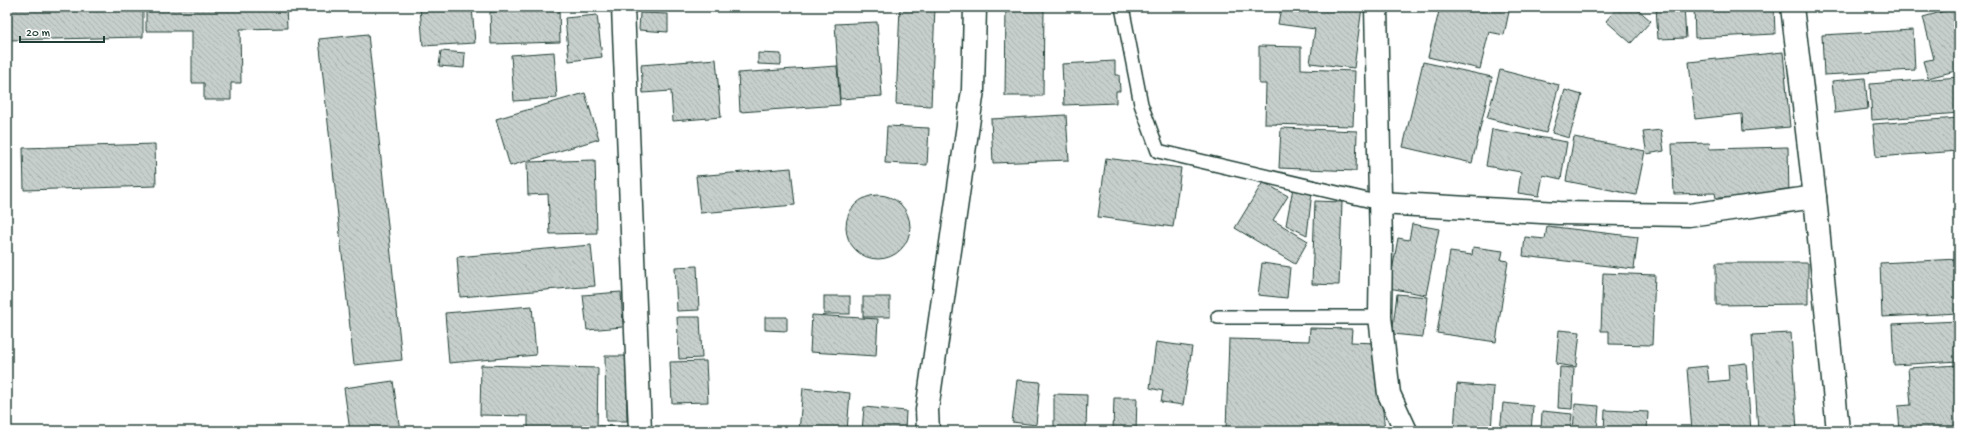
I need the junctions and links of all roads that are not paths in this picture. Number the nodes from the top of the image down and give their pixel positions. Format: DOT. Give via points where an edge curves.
graph roads {
  1 [pos="623,7"];
  2 [pos="975,7"];
  3 [pos="1122,7"];
  4 [pos="1376,7"];
  5 [pos="1792,7"];
  6 [pos="1815,197"];
  7 [pos="1380,203"];
  8 [pos="1218,317"];
  9 [pos="1380,317"];
  10 [pos="640,431"];
  11 [pos="928,431"];
  12 [pos="1406,431"];
  13 [pos="1838,431"];
  1 -- 10 [label="street"];
  2 -- 11 [label="street" via="973,90 927,410"];
  3 -- 7 [label="lane" via="1141,104 1158,151"];
  4 -- 7 [label="street"];
  5 -- 6 [label="street"];
  6 -- 7 [label="street" via="1689,215 1558,213"];
  6 -- 13 [label="street"];
  7 -- 9 [label="street"];
  8 -- 9 [label="lane"];
  9 -- 12 [label="street" via="1389,394"];
}
